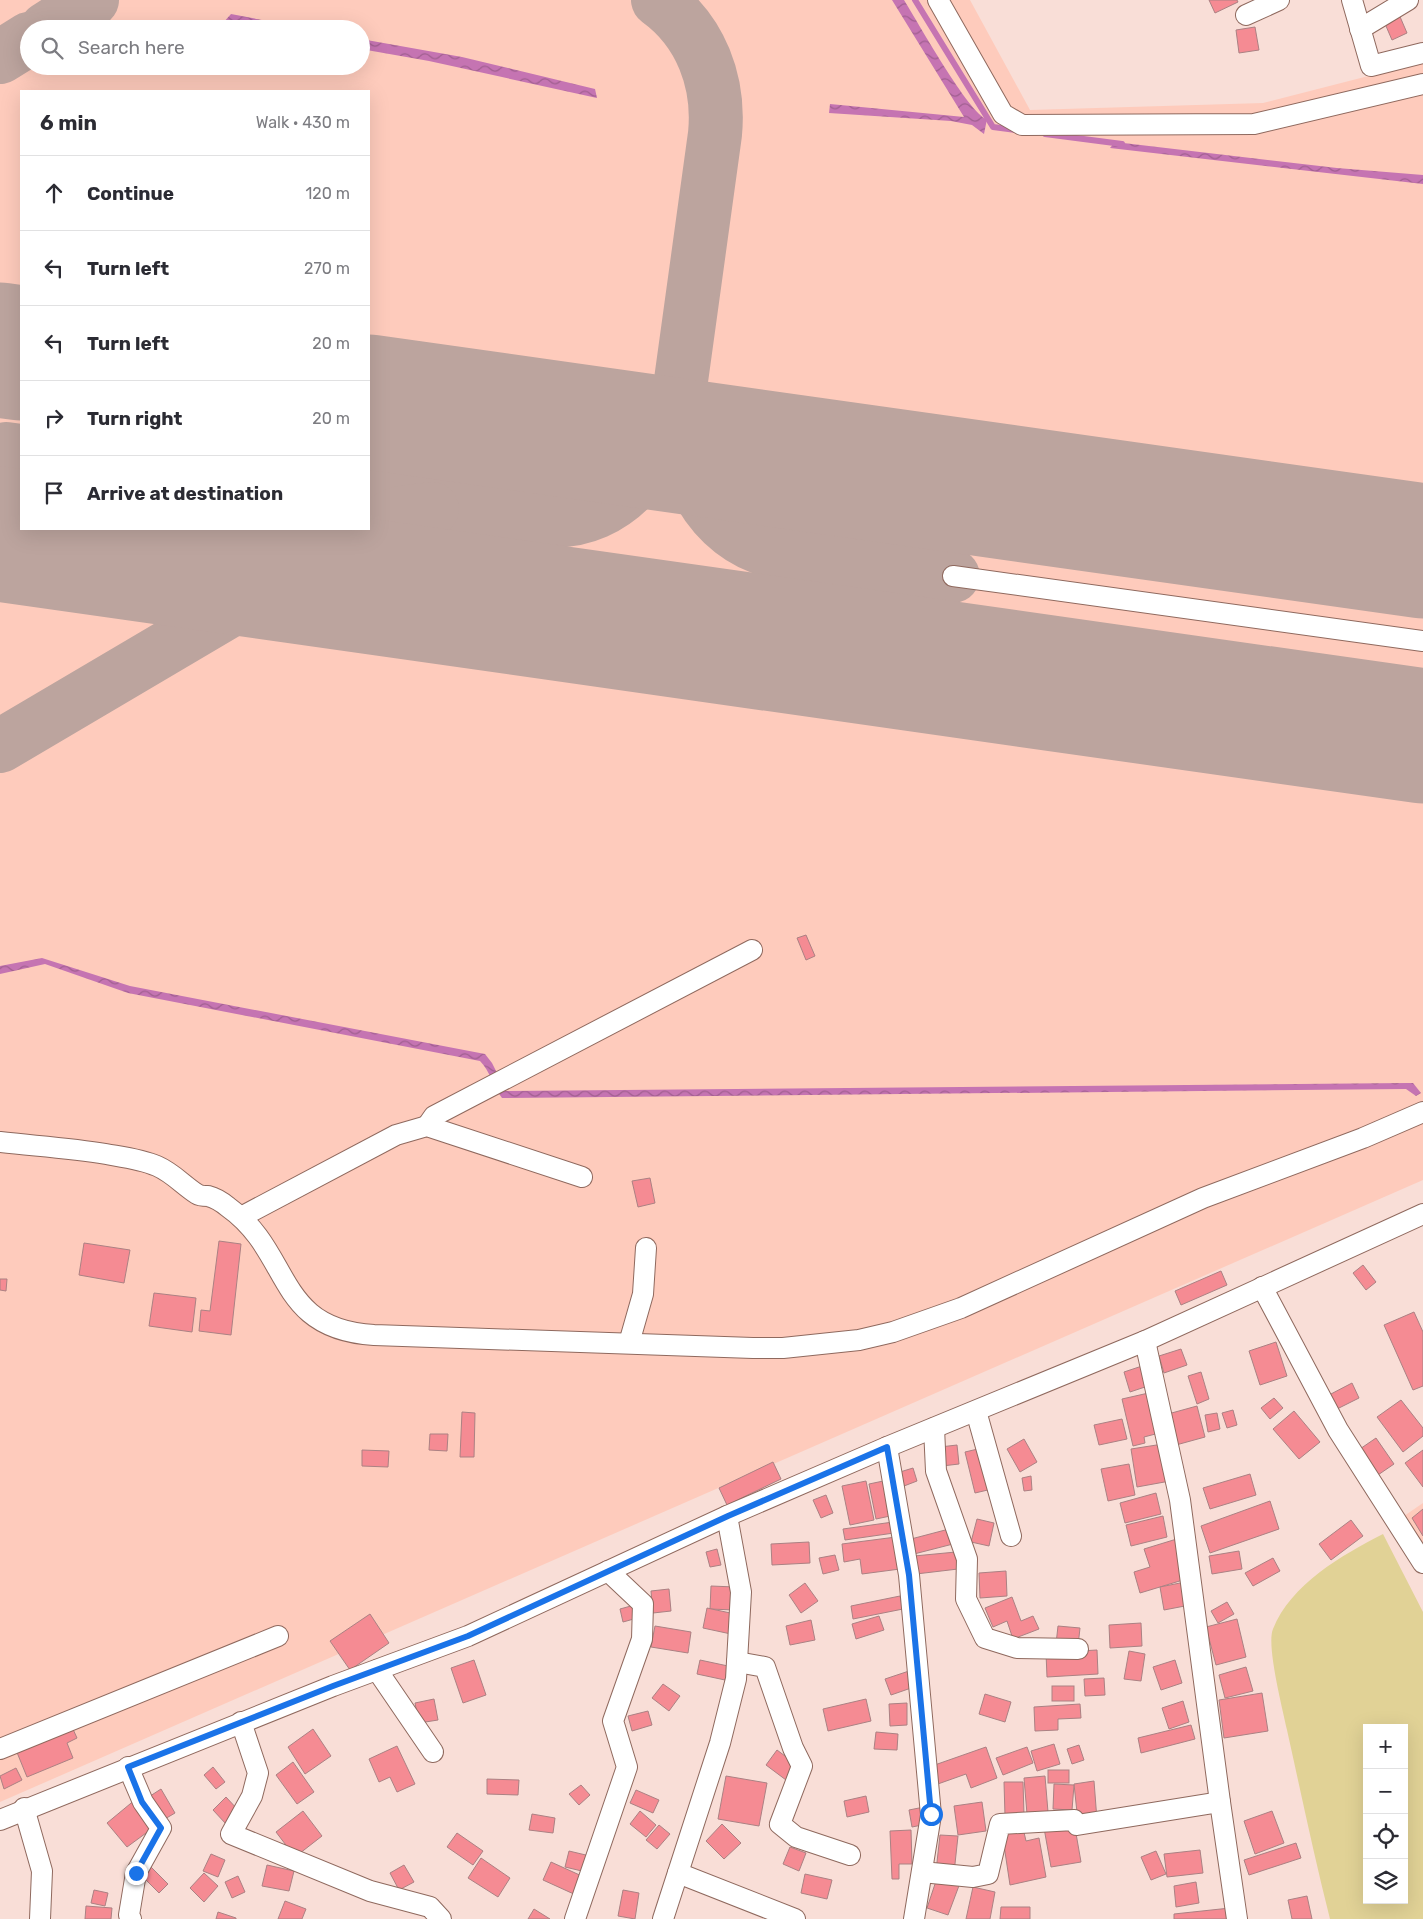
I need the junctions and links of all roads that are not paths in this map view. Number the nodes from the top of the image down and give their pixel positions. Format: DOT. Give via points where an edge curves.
graph roads {
  1 [pos="938,0"];
  2 [pos="1279,0"];
  3 [pos="1352,0"];
  4 [pos="1408,0"];
  5 [pos="1246,14"];
  6 [pos="1360,28"];
  7 [pos="1423,53"];
  8 [pos="1423,84"];
  9 [pos="953,576"];
  10 [pos="1423,641"];
  11 [pos="752,950"];
  12 [pos="1423,1112"];
  13 [pos="427,1126"];
  14 [pos="0,1142"];
  15 [pos="582,1177"];
  16 [pos="1423,1214"];
  17 [pos="241,1217"];
  18 [pos="646,1248"];
  19 [pos="1262,1287"];
  20 [pos="1145,1341"];
  21 [pos="629,1343"];
  22 [pos="976,1410"];
  23 [pos="934,1428"];
  24 [pos="887,1447"];
  25 [pos="728,1516"];
  26 [pos="1011,1536"];
  27 [pos="1423,1563"];
  28 [pos="608,1571"];
  29 [pos="278,1636"];
  30 [pos="1078,1648"];
  31 [pos="737,1662"];
  32 [pos="377,1670"];
  33 [pos="241,1722"];
  34 [pos="0,1750"];
  35 [pos="433,1752"];
  36 [pos="128,1767"];
  37 [pos="1220,1802"];
  38 [pos="24,1808"];
  39 [pos="0,1820"];
  40 [pos="850,1855"];
  41 [pos="922,1872"];
  42 [pos="678,1873"];
  43 [pos="40,1919"];
  44 [pos="131,1919"];
  45 [pos="441,1919"];
  46 [pos="575,1919"];
  47 [pos="663,1919"];
  48 [pos="795,1919"];
  49 [pos="914,1919"];
  50 [pos="1237,1919"];
  1 -- 8 [label="street" via="1003,114 1022,125 1254,124"];
  2 -- 5 [label="street"];
  3 -- 6 [label="street"];
  4 -- 6 [label="street"];
  6 -- 7 [label="street" via="1371,66"];
  9 -- 10 [label="street"];
  11 -- 13 [label="street" via="434,1116"];
  12 -- 21 [label="street" via="1203,1198 962,1308 893,1332 859,1340 783,1348"];
  13 -- 15 [label="street"];
  13 -- 17 [label="street" via="396,1135"];
  14 -- 17 [label="street" via="64,1147 139,1160 171,1173 198,1195 217,1199"];
  16 -- 19 [label="street"];
  17 -- 21 [label="street" via="262,1241 300,1304 316,1318 344,1331"];
  18 -- 21 [label="street" via="643,1294"];
  19 -- 20 [label="street"];
  19 -- 27 [label="street" via="1338,1430"];
  20 -- 22 [label="street"];
  20 -- 37 [label="street" via="1180,1500"];
  22 -- 23 [label="street"];
  22 -- 26 [label="street"];
  23 -- 24 [label="street"];
  23 -- 30 [label="street" via="936,1471 967,1560 966,1599 985,1638 1017,1648"];
  24 -- 25 [label="street"];
  24 -- 41 [label="street" via="909,1575 931,1814"];
  25 -- 28 [label="street"];
  25 -- 31 [label="street" via="741,1592"];
  28 -- 32 [label="street" via="468,1636"];
  28 -- 46 [label="street" via="643,1604 642,1639 613,1721 627,1767"];
  29 -- 34 [label="street"];
  31 -- 40 [label="street" via="765,1667 802,1766 780,1824 796,1837"];
  31 -- 42 [label="street" via="736,1679 720,1743"];
  32 -- 33 [label="street"];
  32 -- 35 [label="street"];
  33 -- 36 [label="street"];
  33 -- 45 [label="street" via="258,1773 252,1796 231,1834 370,1891 430,1907"];
  36 -- 38 [label="street"];
  36 -- 44 [label="street" via="142,1802 161,1828 136,1873"];
  37 -- 41 [label="street" via="1077,1826 1074,1820 1000,1824 988,1874 972,1877"];
  37 -- 50 [label="street"];
  38 -- 39 [label="street"];
  38 -- 43 [label="street" via="42,1871"];
  41 -- 49 [label="street"];
  42 -- 47 [label="street"];
  42 -- 48 [label="street"];
}
